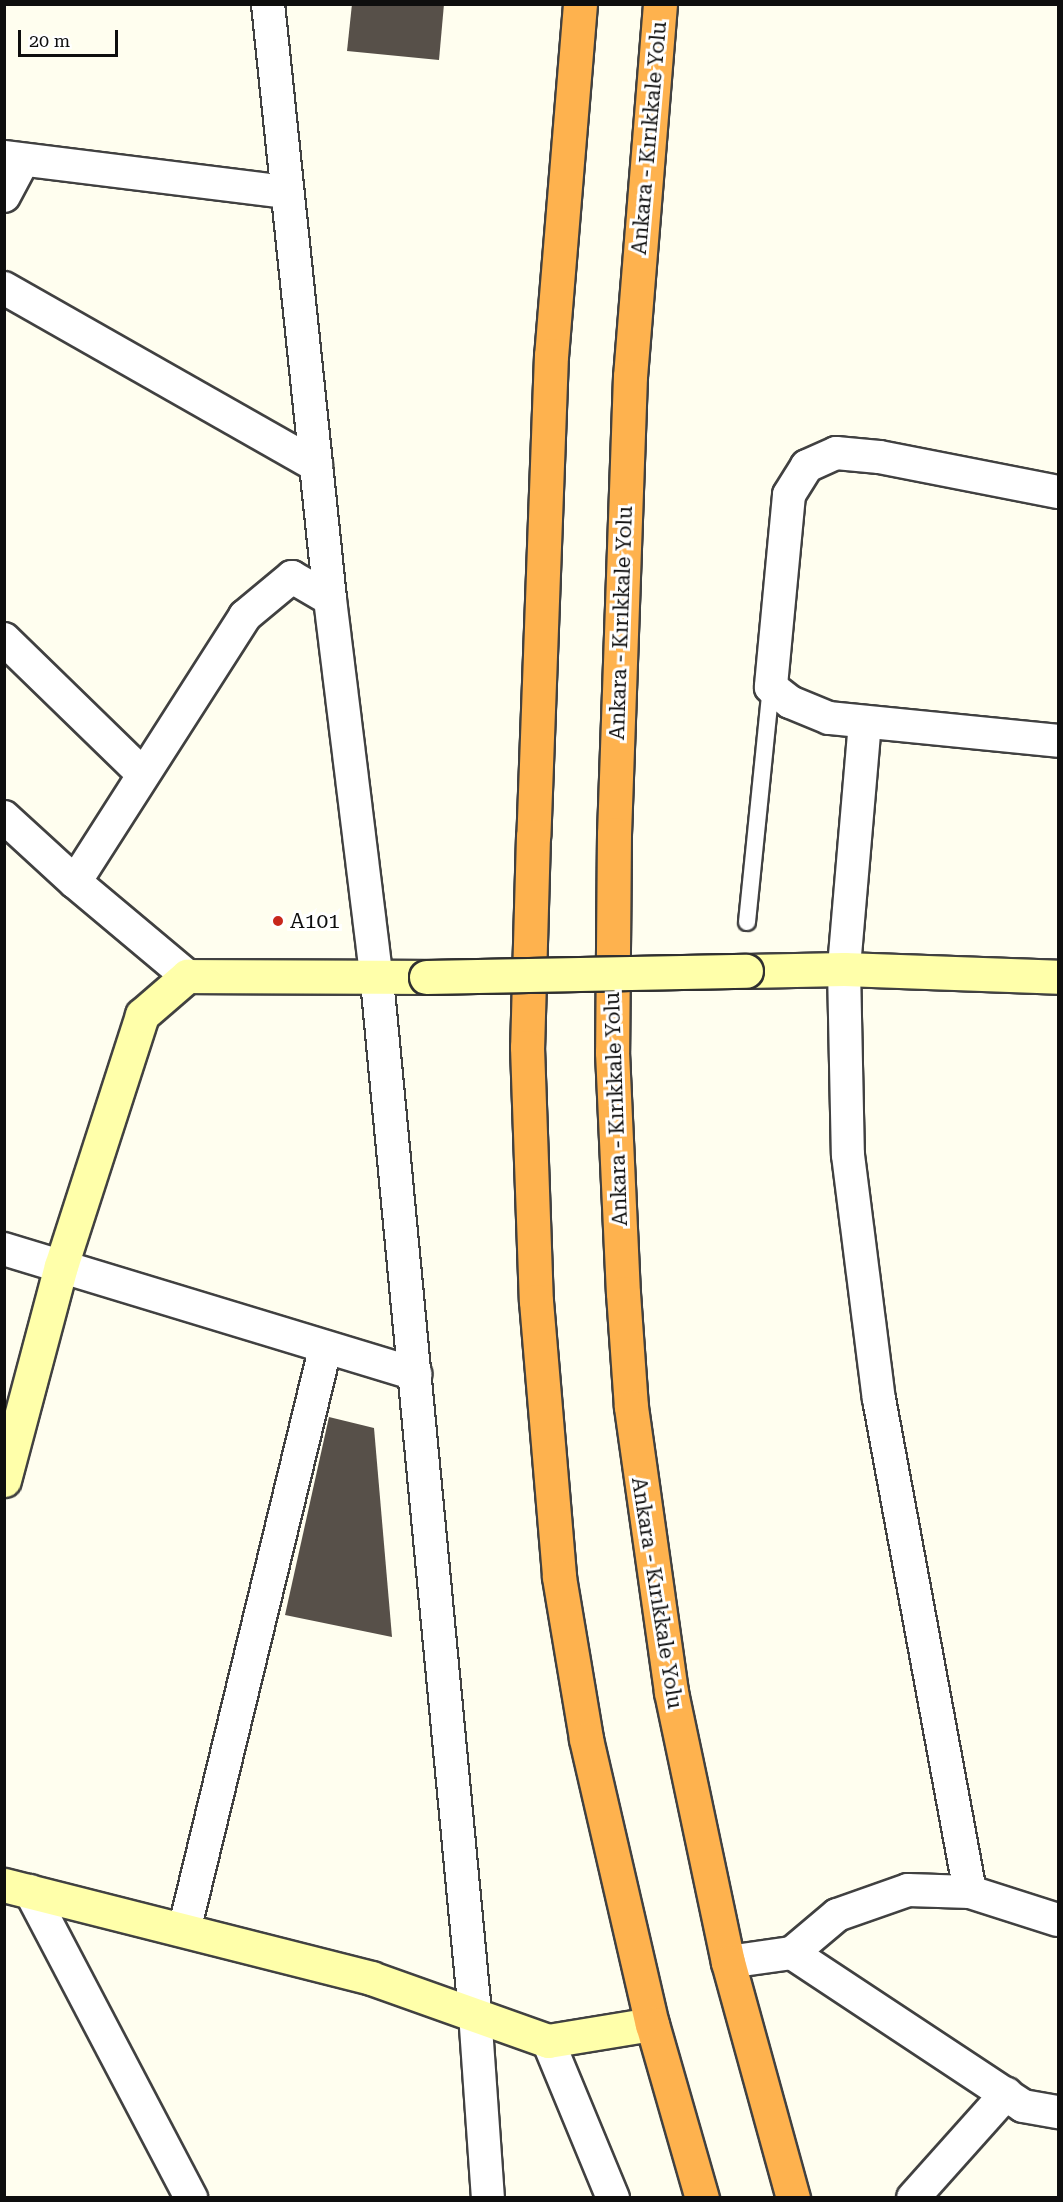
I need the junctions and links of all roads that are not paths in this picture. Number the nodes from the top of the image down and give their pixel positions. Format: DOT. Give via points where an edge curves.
graph roads {
  1 [pos="268,4"];
  2 [pos="580,4"];
  3 [pos="660,4"];
  4 [pos="14,159"];
  5 [pos="287,192"];
  6 [pos="4,196"];
  7 [pos="4,288"];
  8 [pos="316,465"];
  9 [pos="1059,492"];
  10 [pos="330,598"];
  11 [pos="4,639"];
  12 [pos="771,687"];
  13 [pos="865,722"];
  14 [pos="1059,741"];
  15 [pos="142,773"];
  16 [pos="4,817"];
  17 [pos="75,882"];
  18 [pos="747,922"];
  19 [pos="844,969"];
  20 [pos="187,976"];
  21 [pos="1059,977"];
  22 [pos="377,980"];
  23 [pos="4,1249"];
  24 [pos="61,1266"];
  25 [pos="325,1349"];
  26 [pos="414,1374"];
  27 [pos="4,1480"];
  28 [pos="17,1888"];
  29 [pos="970,1892"];
  30 [pos="1059,1920"];
  31 [pos="184,1930"];
  32 [pos="792,1953"];
  33 [pos="728,1962"];
  34 [pos="475,2013"];
  35 [pos="652,2024"];
  36 [pos="548,2041"];
  37 [pos="1006,2094"];
  38 [pos="1059,2112"];
  39 [pos="191,2198"];
  40 [pos="488,2198"];
  41 [pos="613,2198"];
  42 [pos="702,2198"];
  43 [pos="793,2198"];
  44 [pos="913,2198"];
  1 -- 5 [label="street"];
  2 -- 35 [label="highway" via="551,355 535,801 528,1047 536,1289 561,1589 586,1739"];
  3 -- 33 [label="highway, Ankara - Kırıkkale Yolu" via="630,376 614,834 612,1052 631,1407 653,1586 671,1692"];
  4 -- 5 [label="street"];
  4 -- 6 [label="street"];
  5 -- 8 [label="street"];
  7 -- 8 [label="street"];
  8 -- 10 [label="street"];
  9 -- 12 [label="street" via="879,457 836,453 807,466 789,495"];
  10 -- 15 [label="street" via="292,578 245,616"];
  10 -- 22 [label="street"];
  11 -- 15 [label="street"];
  12 -- 13 [label="street" via="790,702 829,718"];
  12 -- 18 [label="lane"];
  13 -- 14 [label="street"];
  13 -- 19 [label="street"];
  15 -- 17 [label="street"];
  16 -- 17 [label="street"];
  17 -- 20 [label="street"];
  19 -- 21 [label="street"];
  19 -- 22 [label="street, bridge"];
  19 -- 29 [label="street" via="849,1155 879,1399"];
  20 -- 22 [label="street"];
  20 -- 24 [label="street" via="142,1015"];
  22 -- 26 [label="street"];
  23 -- 24 [label="street"];
  24 -- 25 [label="street"];
  24 -- 27 [label="street"];
  25 -- 26 [label="street"];
  25 -- 31 [label="street"];
  26 -- 34 [label="street"];
  28 -- 31 [label="street"];
  28 -- 39 [label="street"];
  29 -- 30 [label="street"];
  29 -- 32 [label="street" via="908,1890 867,1901 837,1915"];
  31 -- 34 [label="street" via="370,1978"];
  32 -- 33 [label="street"];
  32 -- 37 [label="street" via="893,2024"];
  33 -- 43 [label="highway, Ankara - Kırıkkale Yolu"];
  34 -- 36 [label="street"];
  34 -- 40 [label="street"];
  35 -- 36 [label="street"];
  35 -- 42 [label="highway"];
  36 -- 41 [label="street"];
  37 -- 38 [label="street" via="1023,2106"];
  37 -- 44 [label="street"];
}
